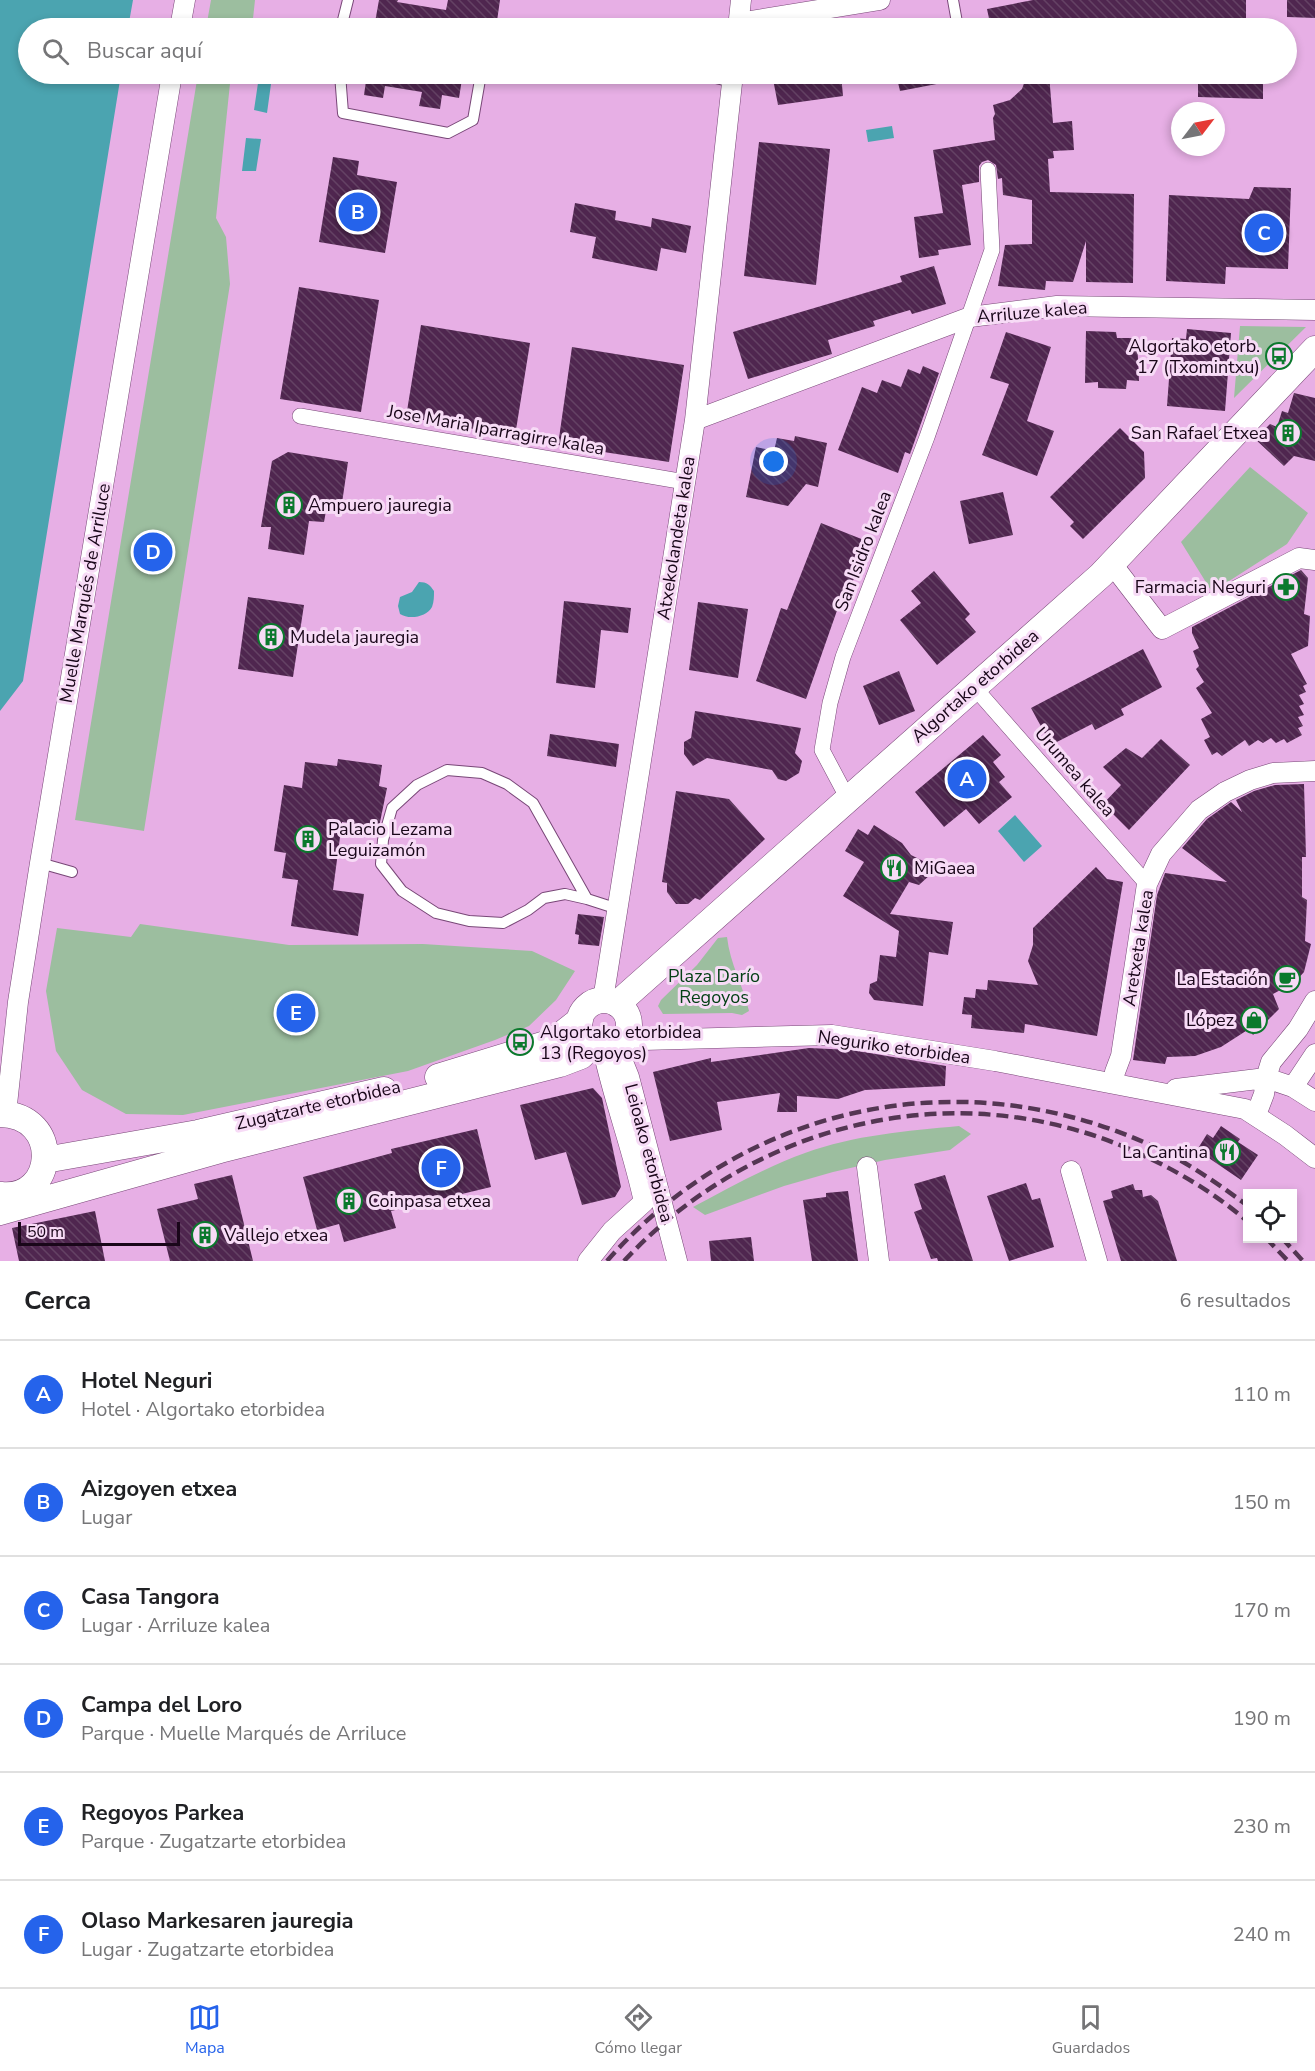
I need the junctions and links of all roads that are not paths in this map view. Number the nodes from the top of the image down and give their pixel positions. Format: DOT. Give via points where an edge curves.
graph roads {
  1 [pos="185,0"];
  2 [pos="348,0"];
  3 [pos="741,0"];
  4 [pos="880,0"];
  5 [pos="953,0"];
  6 [pos="182,18"];
  7 [pos="344,18"];
  8 [pos="739,18"];
  9 [pos="782,18"];
  10 [pos="956,18"];
  11 [pos="170,84"];
  12 [pos="341,84"];
  13 [pos="479,84"];
  14 [pos="731,84"];
  15 [pos="988,170"];
  16 [pos="1315,310"];
  17 [pos="970,317"];
  18 [pos="1315,349"];
  19 [pos="300,416"];
  20 [pos="695,420"];
  21 [pos="685,482"];
  22 [pos="1315,561"];
  23 [pos="1112,564"];
  24 [pos="974,687"];
  25 [pos="1315,771"];
  26 [pos="848,799"];
  27 [pos="40,863"];
  28 [pos="72,872"];
  29 [pos="1147,884"];
  30 [pos="587,899"];
  31 [pos="618,909"];
  32 [pos="1315,1001"];
  33 [pos="610,1002"];
  34 [pos="580,1020"];
  35 [pos="610,1044"];
  36 [pos="1315,1054"];
  37 [pos="1266,1078"];
  38 [pos="1113,1083"];
  39 [pos="1293,1087"];
  40 [pos="1159,1091"];
  41 [pos="1315,1101"];
  42 [pos="3,1114"];
  43 [pos="1257,1115"];
  44 [pos="1315,1158"];
  45 [pos="45,1160"];
  46 [pos="867,1167"];
  47 [pos="1071,1171"];
  48 [pos="4,1201"];
  49 [pos="588,1261"];
  50 [pos="677,1261"];
  51 [pos="879,1261"];
  52 [pos="1097,1261"];
  1 -- 6 [label="street"];
  2 -- 7 [label="lane"];
  3 -- 8 [label="street"];
  4 -- 9 [label="street"];
  5 -- 10 [label="lane"];
  11 -- 27 [label="street, Muelle Marqués de Arriluce"];
  12 -- 13 [label="lane" via="343,113 448,133 473,120"];
  14 -- 20 [label="street, Atxekolandeta kalea"];
  15 -- 17 [label="street, San Isidro kalea" via="992,250"];
  16 -- 17 [label="street, Arriluze kalea" via="1057,306"];
  17 -- 20 [label="street, Arriluze kalea"];
  17 -- 26 [label="street, San Isidro kalea" via="843,657 830,703 822,750"];
  18 -- 23 [label="street, Algortako etorbidea"];
  19 -- 21 [label="street, Jose Maria Iparragirre kalea"];
  20 -- 21 [label="street, Atxekolandeta kalea"];
  21 -- 31 [label="street, Atxekolandeta kalea"];
  22 -- 23 [label="street" via="1299,558 1162,629"];
  23 -- 24 [label="street, Algortako etorbidea"];
  24 -- 26 [label="street, Algortako etorbidea"];
  24 -- 29 [label="street, Urumea kalea"];
  25 -- 29 [label="street, Aretxeta kalea" via="1273,773 1225,792 1199,810 1178,832 1161,854"];
  26 -- 33 [label="street, Algortako etorbidea"];
  27 -- 28 [label="lane"];
  27 -- 42 [label="street, Muelle Marqués de Arriluce"];
  29 -- 38 [label="street, Aretxeta kalea" via="1121,1056"];
  30 -- 30 [label="lane" via="534,803 507,784 482,773 447,770 417,785 392,808 381,864 402,891 436,913 502,923 544,898 565,894"];
  30 -- 31 [label="lane"];
  31 -- 33 [label="street, Atxekolandeta kalea"];
  32 -- 37 [label="street" via="1271,1062"];
  33 -- 34 [label="street" via="588,1007"];
  33 -- 35 [label="street" via="627,1014 629,1022"];
  34 -- 35 [label="street" via="582,1035"];
  34 -- 45 [label="street, Zugatzarte etorbidea" via="552,1042 440,1077 209,1131"];
  35 -- 38 [label="street, Neguriko etorbidea" via="832,1035"];
  35 -- 48 [label="street, Zugatzarte etorbidea" via="560,1064 82,1189"];
  35 -- 49 [label="street" via="614,1098 644,1202 612,1231"];
  35 -- 50 [label="street, Leioako etorbidea" via="629,1077"];
  36 -- 39 [label="street"];
  37 -- 39 [label="street, Neguriko etorbidea"];
  37 -- 40 [label="street, Neguriko etorbidea"];
  37 -- 43 [label="street"];
  38 -- 40 [label="street, Neguriko etorbidea"];
  39 -- 41 [label="street, Neguriko etorbidea"];
  40 -- 43 [label="street, Neguriko etorbidea"];
  42 -- 45 [label="street" via="13,1114 35,1127 46,1151"];
  43 -- 44 [label="street, Neguriko etorbidea"];
  45 -- 48 [label="street" via="40,1176 31,1186"];
  46 -- 51 [label="street"];
  47 -- 52 [label="street"];
}
